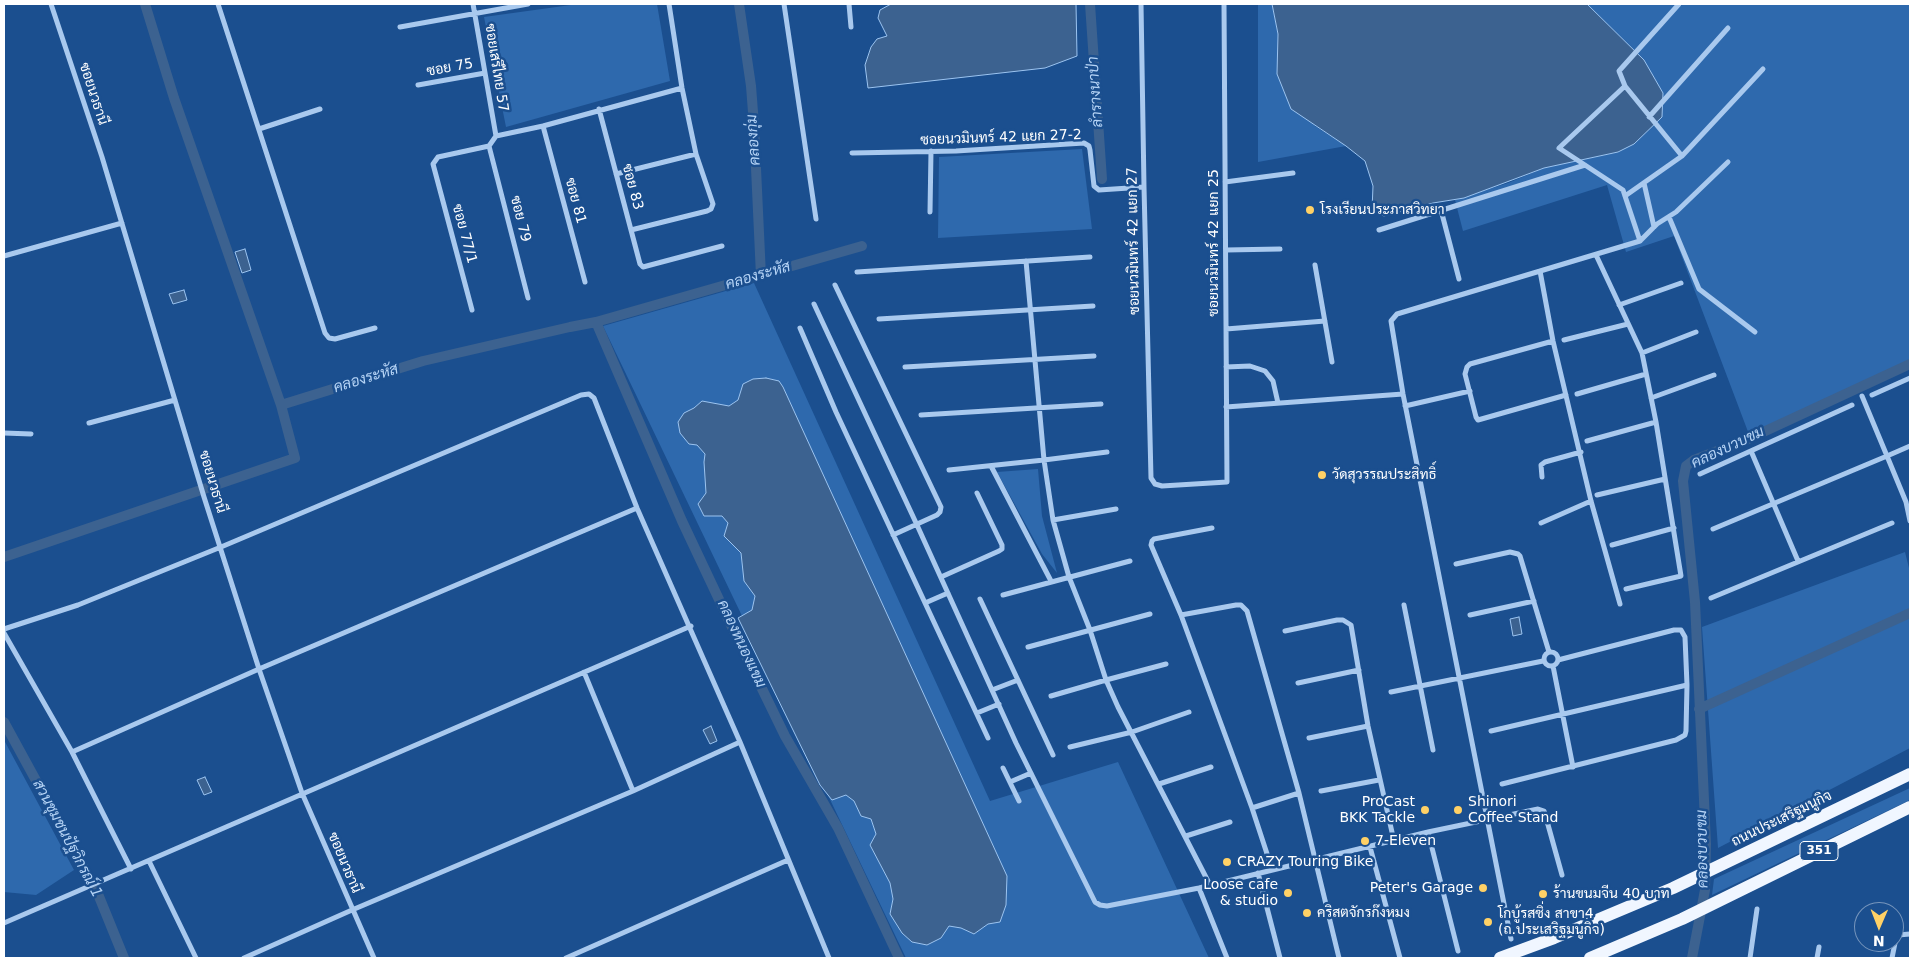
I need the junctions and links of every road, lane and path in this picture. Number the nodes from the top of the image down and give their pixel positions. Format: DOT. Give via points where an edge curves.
graph roads {
  1 [pos="51,4"];
  2 [pos="218,4"];
  3 [pos="474,4"];
  4 [pos="528,4"];
  5 [pos="669,4"];
  6 [pos="784,4"];
  7 [pos="849,4"];
  8 [pos="1141,4"];
  9 [pos="1224,4"];
  10 [pos="1679,4"];
  11 [pos="476,13"];
  12 [pos="851,27"];
  13 [pos="400,28"];
  14 [pos="1728,28"];
  15 [pos="1763,69"];
  16 [pos="485,73"];
  17 [pos="418,85"];
  18 [pos="1625,86"];
  19 [pos="682,88"];
  20 [pos="320,109"];
  21 [pos="599,109"];
  22 [pos="1650,116"];
  23 [pos="543,126"];
  24 [pos="260,129"];
  25 [pos="496,136"];
  26 [pos="489,146"];
  27 [pos="932,151"];
  28 [pos="696,154"];
  29 [pos="852,154"];
  30 [pos="1682,156"];
  31 [pos="1728,162"];
  32 [pos="1585,165"];
  33 [pos="1293,173"];
  34 [pos="616,174"];
  35 [pos="1225,182"];
  36 [pos="1644,183"];
  37 [pos="1144,187"];
  38 [pos="1625,196"];
  39 [pos="1441,210"];
  40 [pos="930,212"];
  41 [pos="1669,217"];
  42 [pos="816,219"];
  43 [pos="122,223"];
  44 [pos="1654,227"];
  45 [pos="631,230"];
  46 [pos="1379,230"];
  47 [pos="1640,241"];
  48 [pos="722,246"];
  49 [pos="1280,249"];
  50 [pos="1226,250"];
  51 [pos="1596,255"];
  52 [pos="4,256"];
  53 [pos="1090,257"];
  54 [pos="1026,261"];
  55 [pos="1315,265"];
  56 [pos="857,272"];
  57 [pos="1540,272"];
  58 [pos="1459,279"];
  59 [pos="585,282"];
  60 [pos="1681,283"];
  61 [pos="835,285"];
  62 [pos="528,298"];
  63 [pos="814,304"];
  64 [pos="1619,304"];
  65 [pos="1093,306"];
  66 [pos="472,310"];
  67 [pos="1030,310"];
  68 [pos="878,319"];
  69 [pos="1324,321"];
  70 [pos="1628,324"];
  71 [pos="375,328"];
  72 [pos="800,328"];
  73 [pos="1226,328"];
  74 [pos="1696,332"];
  75 [pos="1755,332"];
  76 [pos="1564,340"];
  77 [pos="1553,341"];
  78 [pos="1642,353"];
  79 [pos="1094,356"];
  80 [pos="1034,359"];
  81 [pos="1332,362"];
  82 [pos="905,367"];
  83 [pos="1226,367"];
  84 [pos="1646,374"];
  85 [pos="1714,375"];
  86 [pos="1910,378"];
  87 [pos="1470,391"];
  88 [pos="1402,394"];
  89 [pos="1577,394"];
  90 [pos="1566,395"];
  91 [pos="1872,395"];
  92 [pos="1862,396"];
  93 [pos="1651,398"];
  94 [pos="175,400"];
  95 [pos="1278,403"];
  96 [pos="1101,404"];
  97 [pos="1852,405"];
  98 [pos="1405,406"];
  99 [pos="1038,407"];
  100 [pos="1226,407"];
  101 [pos="921,414"];
  102 [pos="1656,422"];
  103 [pos="89,423"];
  104 [pos="4,433"];
  105 [pos="31,434"];
  106 [pos="1587,441"];
  107 [pos="1910,446"];
  108 [pos="1751,451"];
  109 [pos="1107,452"];
  110 [pos="1581,452"];
  111 [pos="1887,456"];
  112 [pos="1044,460"];
  113 [pos="991,466"];
  114 [pos="949,470"];
  115 [pos="1700,474"];
  116 [pos="1542,477"];
  117 [pos="1666,478"];
  118 [pos="1227,482"];
  119 [pos="977,492"];
  120 [pos="1597,495"];
  121 [pos="1591,501"];
  122 [pos="1774,504"];
  123 [pos="637,508"];
  124 [pos="1116,509"];
  125 [pos="1053,520"];
  126 [pos="1910,521"];
  127 [pos="1892,522"];
  128 [pos="1541,523"];
  129 [pos="917,525"];
  130 [pos="1212,528"];
  131 [pos="1674,528"];
  132 [pos="1713,530"];
  133 [pos="893,535"];
  134 [pos="1612,545"];
  135 [pos="221,547"];
  136 [pos="1130,561"];
  137 [pos="1798,561"];
  138 [pos="1456,564"];
  139 [pos="941,577"];
  140 [pos="1069,577"];
  141 [pos="1051,581"];
  142 [pos="1626,589"];
  143 [pos="948,593"];
  144 [pos="1003,595"];
  145 [pos="1711,598"];
  146 [pos="980,599"];
  147 [pos="1534,601"];
  148 [pos="924,603"];
  149 [pos="1620,604"];
  150 [pos="1404,605"];
  151 [pos="1150,614"];
  152 [pos="1181,614"];
  153 [pos="1470,616"];
  154 [pos="691,626"];
  155 [pos="4,629"];
  156 [pos="1090,630"];
  157 [pos="1285,631"];
  158 [pos="4,633"];
  159 [pos="1028,647"];
  160 [pos="1549,652"];
  161 [pos="1558,660"];
  162 [pos="1543,661"];
  163 [pos="1166,664"];
  164 [pos="1553,666"];
  165 [pos="259,668"];
  166 [pos="1359,670"];
  167 [pos="584,672"];
  168 [pos="1460,678"];
  169 [pos="1018,680"];
  170 [pos="1106,680"];
  171 [pos="1298,684"];
  172 [pos="1687,685"];
  173 [pos="1421,686"];
  174 [pos="992,690"];
  175 [pos="1391,692"];
  176 [pos="1051,696"];
  177 [pos="999,704"];
  178 [pos="1189,712"];
  179 [pos="977,713"];
  180 [pos="1563,715"];
  181 [pos="1368,726"];
  182 [pos="1491,731"];
  183 [pos="1132,732"];
  184 [pos="988,738"];
  185 [pos="1309,738"];
  186 [pos="740,742"];
  187 [pos="1070,747"];
  188 [pos="1433,750"];
  189 [pos="72,752"];
  190 [pos="1053,755"];
  191 [pos="1211,767"];
  192 [pos="1574,767"];
  193 [pos="1003,768"];
  194 [pos="1031,773"];
  195 [pos="1910,774"];
  196 [pos="1379,780"];
  197 [pos="1010,782"];
  198 [pos="1159,784"];
  199 [pos="1502,784"];
  200 [pos="634,791"];
  201 [pos="1321,791"];
  202 [pos="302,793"];
  203 [pos="1299,793"];
  204 [pos="1019,801"];
  205 [pos="1910,807"];
  206 [pos="1252,808"];
  207 [pos="1487,820"];
  208 [pos="1230,822"];
  209 [pos="1428,832"];
  210 [pos="1186,836"];
  211 [pos="1394,841"];
  212 [pos="1370,847"];
  213 [pos="1316,859"];
  214 [pos="788,860"];
  215 [pos="149,861"];
  216 [pos="131,869"];
  217 [pos="1272,870"];
  218 [pos="1258,873"];
  219 [pos="1562,874"];
  220 [pos="1210,885"];
  221 [pos="1199,888"];
  222 [pos="352,910"];
  223 [pos="1757,910"];
  224 [pos="4,923"];
  225 [pos="1910,934"];
  226 [pos="1511,939"];
  227 [pos="1819,947"];
  228 [pos="1458,951"];
  229 [pos="196,958"];
  230 [pos="244,958"];
  231 [pos="374,958"];
  232 [pos="566,958"];
  233 [pos="829,958"];
  234 [pos="1227,958"];
  235 [pos="1280,958"];
  236 [pos="1339,958"];
  237 [pos="1400,958"];
  238 [pos="1500,958"];
  239 [pos="1590,958"];
  240 [pos="1750,958"];
  241 [pos="1817,958"];
  242 [pos="1892,958"];
  1 -- 43 [label="street, ซอยนวธานี"];
  2 -- 24 [label="street"];
  3 -- 11 [label="street, ซอยเสรีไทย 57"];
  4 -- 11 [label="street"];
  5 -- 19 [label="street"];
  6 -- 42 [label="street"];
  7 -- 12 [label="street"];
  8 -- 37 [label="street, ซอยนวมินทร์ 42 แยก 27"];
  9 -- 35 [label="street, ซอยนวมินทร์ 42 แยก 25"];
  10 -- 18 [label="street" via="1619,71"];
  11 -- 13 [label="street"];
  11 -- 16 [label="street, ซอยเสรีไทย 57"];
  14 -- 22 [label="street"];
  15 -- 30 [label="street"];
  16 -- 17 [label="street, ซอย 75"];
  16 -- 25 [label="street, ซอยเสรีไทย 57"];
  18 -- 22 [label="street"];
  18 -- 32 [label="street" via="1559,148"];
  19 -- 21 [label="street"];
  19 -- 28 [label="street"];
  20 -- 24 [label="street"];
  21 -- 23 [label="street"];
  21 -- 34 [label="street, ซอย 83"];
  22 -- 30 [label="street"];
  23 -- 25 [label="street"];
  23 -- 59 [label="street, ซอย 81"];
  24 -- 71 [label="street" via="325,333 335,339"];
  25 -- 26 [label="street"];
  26 -- 62 [label="street, ซอย 79"];
  26 -- 66 [label="street, ซอย 77/1" via="438,157 433,164"];
  27 -- 29 [label="street, ซอยนวมินทร์ 42 แยก 27-2"];
  27 -- 37 [label="street, ซอยนวมินทร์ 42 แยก 27-2" via="1084,143 1090,150 1094,186 1100,190"];
  27 -- 40 [label="street"];
  28 -- 34 [label="street"];
  28 -- 45 [label="street" via="713,204 711,208"];
  30 -- 36 [label="street"];
  31 -- 41 [label="street"];
  32 -- 38 [label="street" via="1623,190"];
  32 -- 39 [label="street"];
  33 -- 35 [label="street"];
  34 -- 45 [label="street, ซอย 83"];
  35 -- 50 [label="street, ซอยนวมินทร์ 42 แยก 25"];
  36 -- 38 [label="street"];
  36 -- 44 [label="street"];
  37 -- 118 [label="street, ซอยนวมินทร์ 42 แยก 27" via="1151,478 1162,486"];
  38 -- 47 [label="street"];
  39 -- 46 [label="street"];
  39 -- 58 [label="street"];
  41 -- 44 [label="street"];
  41 -- 75 [label="street" via="1699,289"];
  43 -- 52 [label="street"];
  43 -- 94 [label="street, ซอยนวธานี"];
  44 -- 47 [label="street"];
  45 -- 48 [label="street, ซอย 83" via="643,267"];
  47 -- 51 [label="street"];
  49 -- 50 [label="street"];
  50 -- 73 [label="street, ซอยนวมินทร์ 42 แยก 25"];
  51 -- 57 [label="street"];
  51 -- 64 [label="street"];
  53 -- 54 [label="street"];
  54 -- 56 [label="street"];
  54 -- 67 [label="street"];
  55 -- 69 [label="street"];
  57 -- 77 [label="street"];
  57 -- 88 [label="street" via="1393,317"];
  60 -- 64 [label="street"];
  61 -- 129 [label="street" via="941,507 937,515"];
  63 -- 129 [label="street"];
  64 -- 70 [label="street"];
  65 -- 67 [label="street"];
  67 -- 68 [label="street"];
  67 -- 80 [label="street"];
  69 -- 73 [label="street"];
  69 -- 81 [label="street"];
  70 -- 76 [label="street"];
  70 -- 78 [label="street"];
  72 -- 133 [label="street"];
  73 -- 83 [label="street, ซอยนวมินทร์ 42 แยก 25"];
  74 -- 78 [label="street"];
  77 -- 87 [label="street" via="1470,364 1466,370"];
  77 -- 90 [label="street"];
  78 -- 84 [label="street"];
  79 -- 80 [label="street"];
  80 -- 82 [label="street"];
  80 -- 99 [label="street"];
  83 -- 95 [label="street" via="1250,366 1265,371 1273,381"];
  83 -- 100 [label="street, ซอยนวมินทร์ 42 แยก 25"];
  84 -- 89 [label="street"];
  84 -- 93 [label="street"];
  85 -- 93 [label="street"];
  86 -- 91 [label="street"];
  87 -- 90 [label="street" via="1478,420"];
  87 -- 98 [label="street"];
  88 -- 95 [label="street"];
  88 -- 98 [label="street"];
  90 -- 110 [label="street"];
  92 -- 111 [label="street"];
  93 -- 102 [label="street"];
  94 -- 103 [label="street"];
  94 -- 135 [label="street, ซอยนวธานี"];
  95 -- 100 [label="street"];
  96 -- 99 [label="street"];
  97 -- 108 [label="street"];
  98 -- 168 [label="street"];
  99 -- 101 [label="street"];
  99 -- 112 [label="street"];
  100 -- 118 [label="street, ซอยนวมินทร์ 42 แยก 25"];
  102 -- 106 [label="street"];
  102 -- 117 [label="street"];
  104 -- 105 [label="street"];
  107 -- 111 [label="street"];
  108 -- 115 [label="street"];
  108 -- 122 [label="street"];
  109 -- 112 [label="street"];
  110 -- 116 [label="street" via="1545,462 1541,468"];
  110 -- 121 [label="street"];
  111 -- 122 [label="street"];
  111 -- 126 [label="street" via="1906,502"];
  112 -- 113 [label="street"];
  112 -- 125 [label="street"];
  113 -- 114 [label="street"];
  113 -- 141 [label="street"];
  117 -- 120 [label="street"];
  117 -- 131 [label="street"];
  119 -- 139 [label="street" via="1002,548"];
  121 -- 128 [label="street"];
  121 -- 149 [label="street"];
  122 -- 132 [label="street"];
  122 -- 137 [label="street"];
  123 -- 135 [label="street" via="594,398 589,394"];
  123 -- 154 [label="street"];
  123 -- 165 [label="street"];
  124 -- 125 [label="street"];
  125 -- 140 [label="street"];
  127 -- 137 [label="street"];
  129 -- 133 [label="street"];
  129 -- 139 [label="street"];
  130 -- 152 [label="street" via="1152,541"];
  131 -- 134 [label="street"];
  131 -- 142 [label="street" via="1681,576"];
  133 -- 148 [label="street"];
  135 -- 155 [label="street" via="78,604"];
  135 -- 165 [label="street, ซอยนวธานี"];
  136 -- 140 [label="street"];
  137 -- 145 [label="street"];
  138 -- 147 [label="street" via="1510,552 1518,554"];
  139 -- 143 [label="street"];
  140 -- 141 [label="street"];
  140 -- 156 [label="street"];
  141 -- 144 [label="street"];
  143 -- 148 [label="street"];
  143 -- 174 [label="street"];
  146 -- 169 [label="street"];
  147 -- 153 [label="street"];
  147 -- 160 [label="street"];
  148 -- 179 [label="street"];
  150 -- 173 [label="street"];
  151 -- 156 [label="street"];
  152 -- 203 [label="street" via="1236,605 1244,607"];
  152 -- 206 [label="street"];
  154 -- 167 [label="street"];
  154 -- 186 [label="street"];
  156 -- 159 [label="street"];
  156 -- 170 [label="street"];
  157 -- 166 [label="street" via="1337,620 1347,622 1351,625"];
  158 -- 189 [label="street"];
  160 -- 161 [label="street" via="1556,654"];
  160 -- 162 [label="street"];
  161 -- 164 [label="street"];
  161 -- 172 [label="street" via="1678,629 1686,637"];
  162 -- 164 [label="street" via="1547,666"];
  162 -- 168 [label="street"];
  163 -- 170 [label="street"];
  164 -- 180 [label="street"];
  165 -- 189 [label="street"];
  165 -- 202 [label="street, ซอยนวธานี"];
  166 -- 171 [label="street"];
  166 -- 181 [label="street"];
  167 -- 200 [label="street"];
  167 -- 202 [label="street"];
  168 -- 173 [label="street"];
  168 -- 207 [label="street"];
  169 -- 174 [label="street"];
  169 -- 190 [label="street"];
  170 -- 176 [label="street"];
  170 -- 183 [label="street"];
  172 -- 180 [label="street"];
  172 -- 192 [label="street" via="1686,731 1681,738"];
  173 -- 175 [label="street"];
  173 -- 188 [label="street"];
  174 -- 177 [label="street"];
  177 -- 179 [label="street"];
  177 -- 194 [label="street"];
  178 -- 183 [label="street"];
  179 -- 184 [label="street"];
  180 -- 182 [label="street"];
  180 -- 192 [label="street"];
  181 -- 185 [label="street"];
  181 -- 196 [label="street"];
  183 -- 187 [label="street"];
  183 -- 198 [label="street"];
  186 -- 200 [label="street"];
  186 -- 214 [label="street"];
  189 -- 216 [label="street"];
  191 -- 198 [label="street"];
  192 -- 199 [label="street"];
  193 -- 197 [label="street"];
  194 -- 197 [label="street"];
  194 -- 221 [label="street" via="1095,902 1107,906"];
  195 -- 238 [label="main road, ถนนประเสริฐมนูกิจ / 351" via="1673,888"];
  196 -- 201 [label="street"];
  196 -- 211 [label="street"];
  197 -- 204 [label="street"];
  198 -- 210 [label="street"];
  200 -- 222 [label="street"];
  202 -- 215 [label="street"];
  202 -- 222 [label="street, ซอยนวธานี"];
  203 -- 206 [label="street"];
  203 -- 213 [label="street"];
  205 -- 239 [label="main road, 351" via="1682,919"];
  206 -- 217 [label="street"];
  207 -- 209 [label="street"];
  207 -- 219 [label="street" via="1533,810 1544,811"];
  207 -- 226 [label="street"];
  208 -- 210 [label="street"];
  209 -- 211 [label="street"];
  209 -- 228 [label="street"];
  210 -- 220 [label="street"];
  211 -- 212 [label="street"];
  212 -- 213 [label="street"];
  212 -- 237 [label="street"];
  213 -- 217 [label="street"];
  213 -- 236 [label="street"];
  214 -- 232 [label="street"];
  214 -- 233 [label="street"];
  215 -- 216 [label="street"];
  215 -- 229 [label="street"];
  216 -- 224 [label="street"];
  217 -- 218 [label="street"];
  218 -- 220 [label="street"];
  218 -- 235 [label="street"];
  220 -- 221 [label="street"];
  221 -- 234 [label="street"];
  222 -- 230 [label="street"];
  222 -- 231 [label="street, ซอยนวธานี"];
  223 -- 240 [label="street"];
  225 -- 242 [label="street" via="1898,935"];
  227 -- 241 [label="street"];
}
